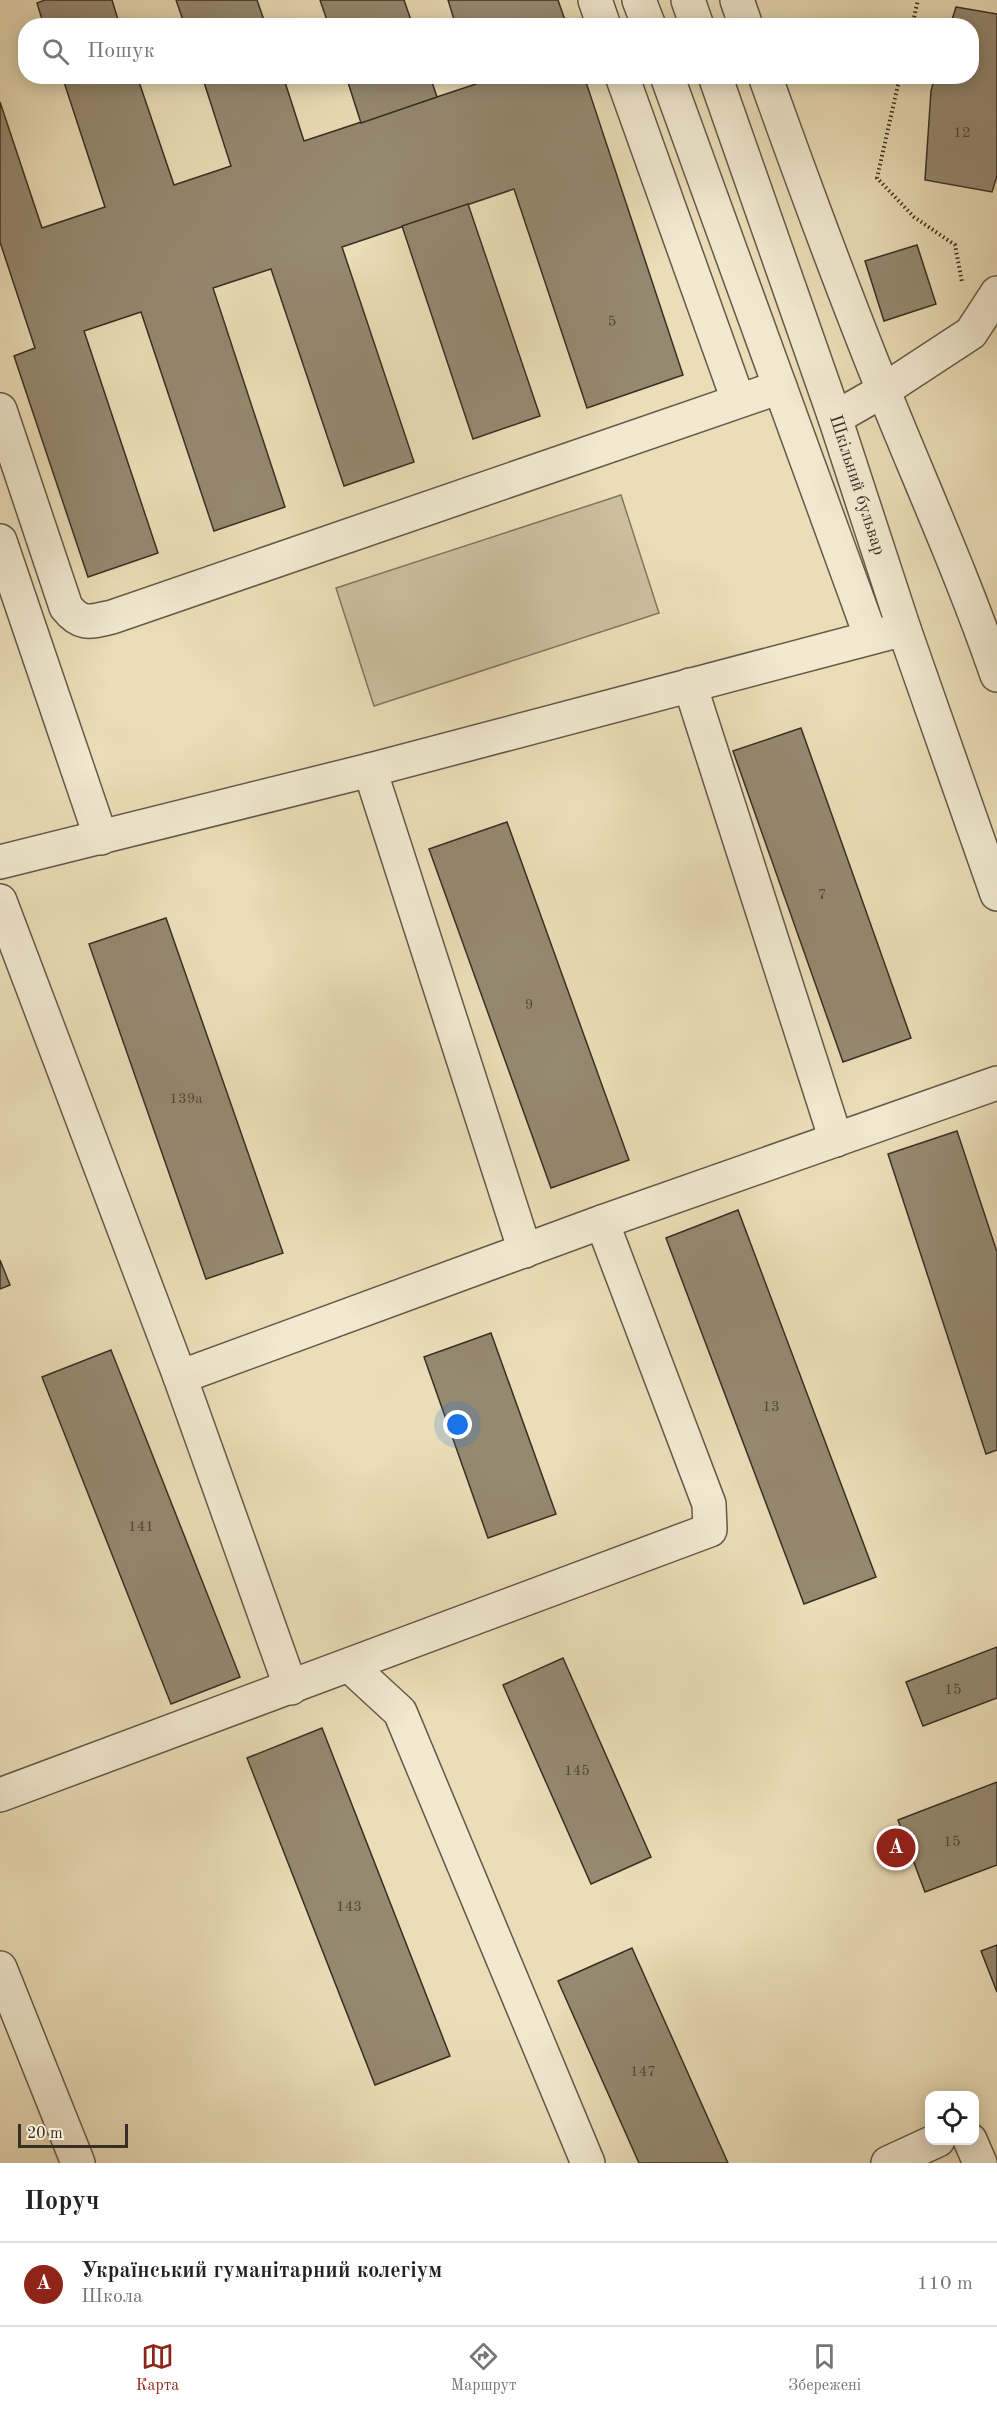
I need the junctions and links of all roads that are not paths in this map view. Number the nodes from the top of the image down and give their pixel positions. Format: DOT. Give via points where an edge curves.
graph roads {
  1 [pos="595,0"];
  2 [pos="639,0"];
  3 [pos="688,0"];
  4 [pos="737,0"];
  5 [pos="601,18"];
  6 [pos="646,18"];
  7 [pos="694,18"];
  8 [pos="743,18"];
  9 [pos="625,84"];
  10 [pos="670,84"];
  11 [pos="718,84"];
  12 [pos="768,84"];
  13 [pos="997,293"];
  14 [pos="780,387"];
  15 [pos="884,390"];
  16 [pos="738,400"];
  17 [pos="0,410"];
  18 [pos="835,418"];
  19 [pos="0,541"];
  20 [pos="904,629"];
  21 [pos="871,637"];
  22 [pos="997,675"];
  23 [pos="690,686"];
  24 [pos="370,770"];
  25 [pos="101,838"];
  26 [pos="0,862"];
  27 [pos="997,894"];
  28 [pos="0,901"];
  29 [pos="997,1083"];
  30 [pos="836,1140"];
  31 [pos="602,1222"];
  32 [pos="525,1251"];
  33 [pos="180,1377"];
  34 [pos="350,1665"];
  35 [pos="291,1688"];
  36 [pos="0,1795"];
  37 [pos="0,1968"];
  38 [pos="927,2145"];
  39 [pos="972,2145"];
  40 [pos="78,2163"];
  41 [pos="588,2163"];
  42 [pos="888,2163"];
  43 [pos="980,2163"];
  1 -- 5 [label="street"];
  2 -- 6 [label="street"];
  3 -- 7 [label="street"];
  4 -- 8 [label="street"];
  9 -- 16 [label="street"];
  10 -- 14 [label="street"];
  11 -- 18 [label="street, Шкільний бульвар"];
  12 -- 15 [label="street"];
  13 -- 15 [label="street" via="971,333"];
  14 -- 16 [label="street"];
  14 -- 21 [label="street"];
  15 -- 18 [label="street"];
  15 -- 22 [label="street"];
  16 -- 17 [label="street" via="89,622 74,617 66,607"];
  18 -- 20 [label="street, Шкільний бульвар"];
  19 -- 25 [label="street"];
  20 -- 21 [label="street"];
  20 -- 27 [label="street, Шкільний бульвар"];
  21 -- 23 [label="street"];
  23 -- 24 [label="street"];
  23 -- 30 [label="street"];
  24 -- 25 [label="street"];
  24 -- 32 [label="street"];
  25 -- 26 [label="street"];
  28 -- 33 [label="street"];
  29 -- 30 [label="street"];
  30 -- 31 [label="street"];
  31 -- 32 [label="street"];
  31 -- 34 [label="street" via="709,1504 710,1530"];
  32 -- 33 [label="street"];
  33 -- 35 [label="street"];
  34 -- 35 [label="street"];
  34 -- 41 [label="street" via="400,1712"];
  35 -- 36 [label="street"];
  37 -- 40 [label="street"];
  38 -- 42 [label="street"];
  39 -- 43 [label="street"];
}
